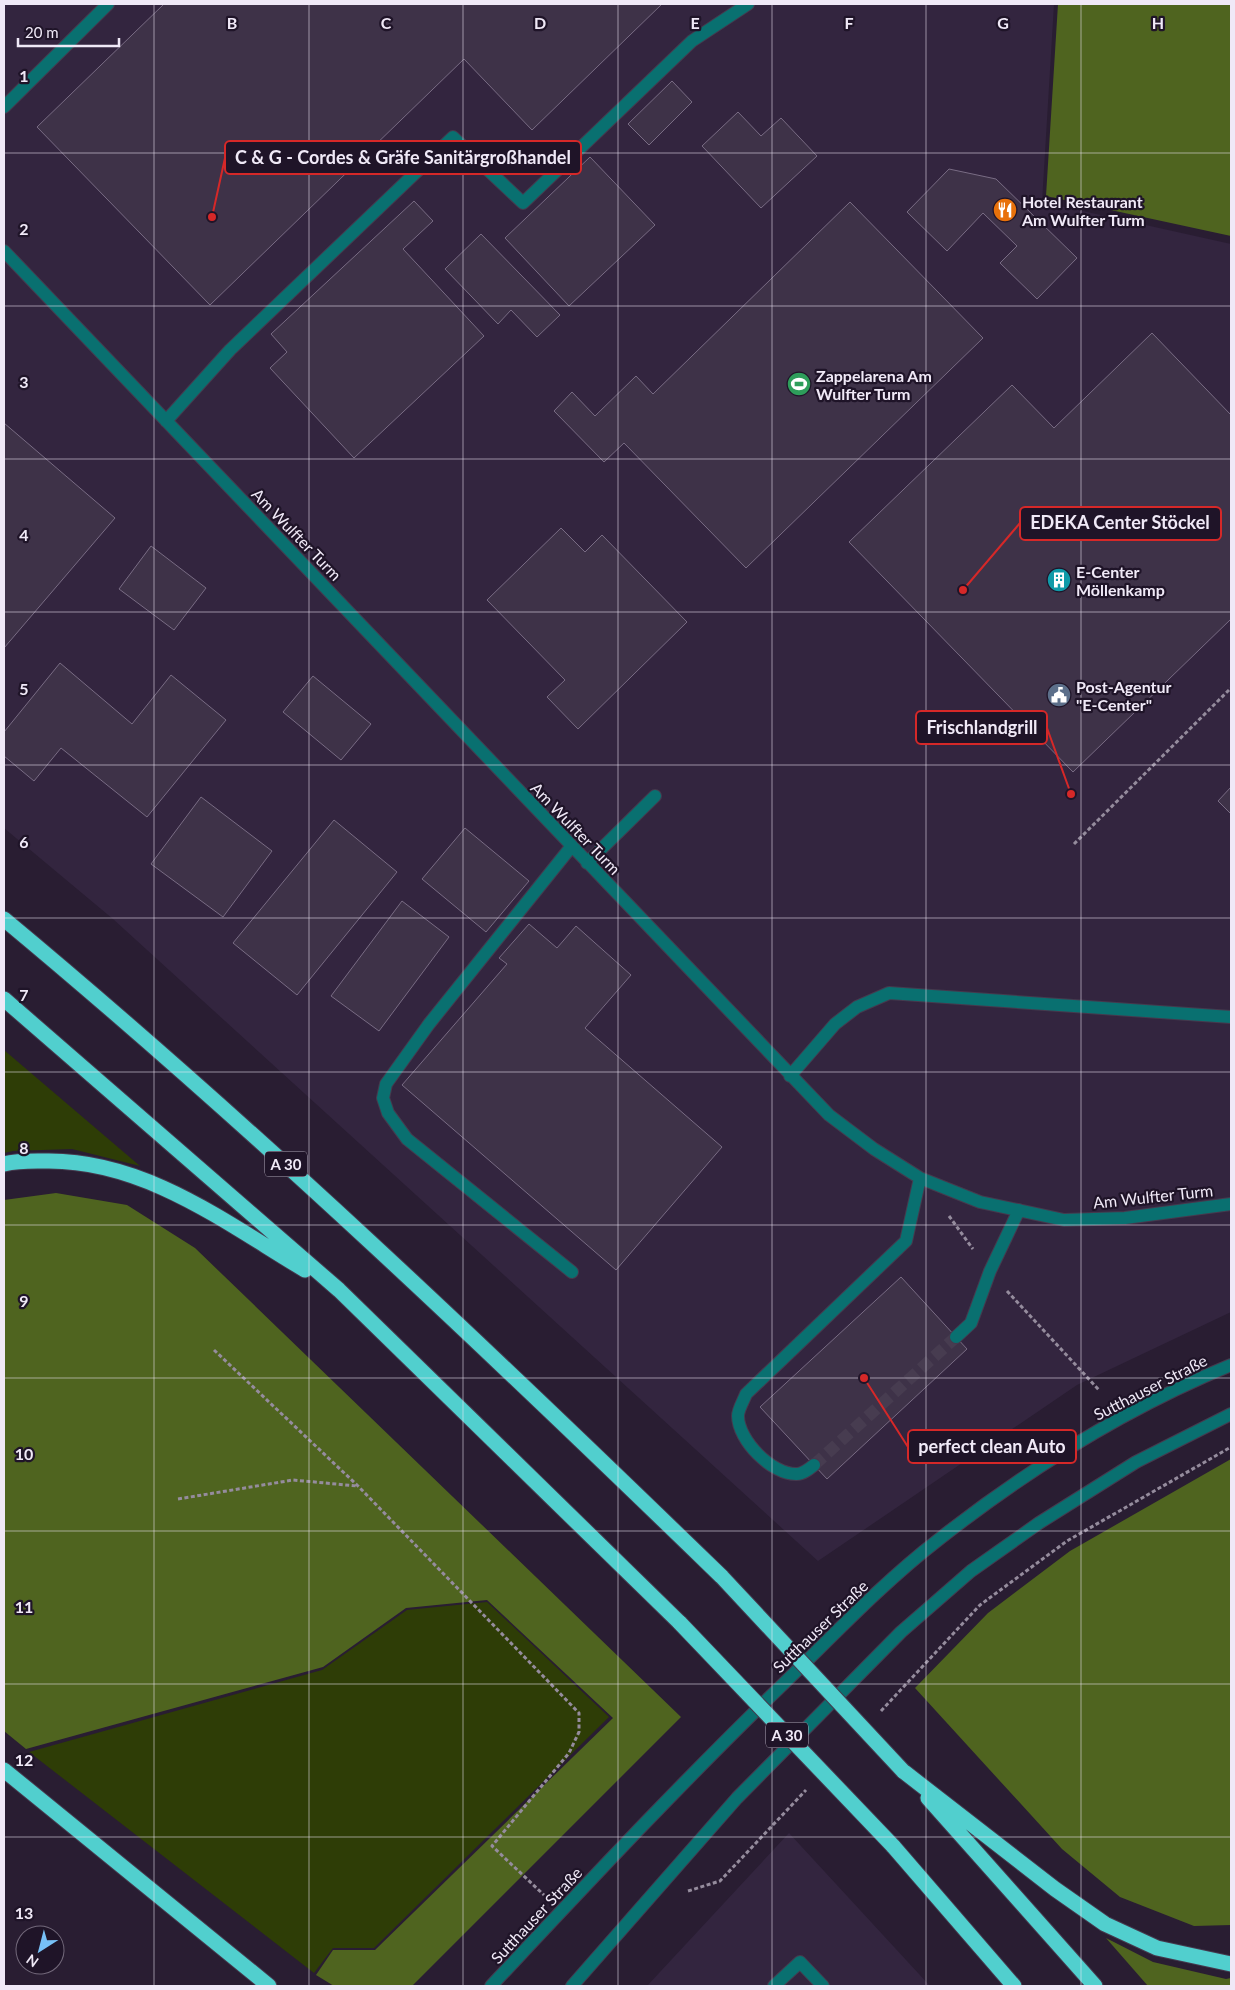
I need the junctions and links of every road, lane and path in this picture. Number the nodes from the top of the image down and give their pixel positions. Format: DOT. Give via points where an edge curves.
graph roads {
  1 [pos="108,4"];
  2 [pos="748,4"];
  3 [pos="4,107"];
  4 [pos="4,251"];
  5 [pos="166,421"];
  6 [pos="1231,688"];
  7 [pos="655,796"];
  8 [pos="1074,844"];
  9 [pos="571,847"];
  10 [pos="587,863"];
  11 [pos="4,920"];
  12 [pos="4,999"];
  13 [pos="1231,1017"];
  14 [pos="790,1076"];
  15 [pos="4,1164"];
  16 [pos="920,1178"];
  17 [pos="1231,1204"];
  18 [pos="1019,1210"];
  19 [pos="572,1272"];
  20 [pos="339,1290"];
  21 [pos="956,1337"];
  22 [pos="214,1350"];
  23 [pos="1231,1365"];
  24 [pos="1231,1414"];
  25 [pos="1231,1448"];
  26 [pos="814,1465"];
  27 [pos="358,1486"];
  28 [pos="178,1499"];
  29 [pos="980,1605"];
  30 [pos="4,1770"];
  31 [pos="903,1771"];
  32 [pos="561,1911"];
  33 [pos="1231,1964"];
  34 [pos="269,1986"];
  35 [pos="491,1986"];
  36 [pos="572,1986"];
  37 [pos="774,1986"];
  38 [pos="823,1986"];
  39 [pos="1014,1986"];
  40 [pos="1095,1986"];
  1 -- 3 [label="street"];
  2 -- 5 [label="street" via="692,42 523,203 452,137 230,350"];
  4 -- 5 [label="street, Am Wulfter Turm"];
  5 -- 9 [label="street, Am Wulfter Turm"];
  6 -- 8 [label="path"];
  7 -- 10 [label="street"];
  9 -- 10 [label="street, Am Wulfter Turm"];
  9 -- 19 [label="street" via="429,1024 386,1084 383,1098 388,1113 407,1139"];
  10 -- 14 [label="street, Am Wulfter Turm"];
  11 -- 31 [label="highway, A 30, bridge" via="104,1002 335,1208 559,1419 722,1577"];
  12 -- 20 [label="highway, A 30"];
  13 -- 14 [label="street" via="889,993 857,1007 835,1024"];
  14 -- 16 [label="street, Am Wulfter Turm" via="836,1121"];
  15 -- 20 [label="highway" via="74,1161 132,1174 185,1197"];
  16 -- 18 [label="street, Am Wulfter Turm" via="980,1202"];
  16 -- 26 [label="street" via="906,1241 746,1394 738,1414 740,1430 764,1460 781,1470 798,1474"];
  17 -- 18 [label="street, Am Wulfter Turm" via="1125,1218 1064,1220"];
  18 -- 21 [label="street" via="990,1271 971,1323"];
  20 -- 39 [label="highway, A 30, bridge" via="680,1623 893,1846"];
  22 -- 27 [label="path"];
  23 -- 32 [label="street, Sutthauser Straße" via="1117,1420 1020,1480 937,1541 874,1596 700,1765"];
  24 -- 36 [label="street" via="1136,1462 1039,1523 972,1571 901,1632 737,1798"];
  25 -- 29 [label="path" via="1067,1541"];
  27 -- 28 [label="path" via="293,1480"];
  27 -- 32 [label="path" via="579,1713 580,1732 569,1753 492,1846"];
  30 -- 34 [label="highway"];
  31 -- 33 [label="highway" via="1105,1924 1158,1948"];
  31 -- 40 [label="highway, A 30"];
  32 -- 35 [label="street, Sutthauser Straße"];
  37 -- 38 [label="street" via="800,1962"];
}
